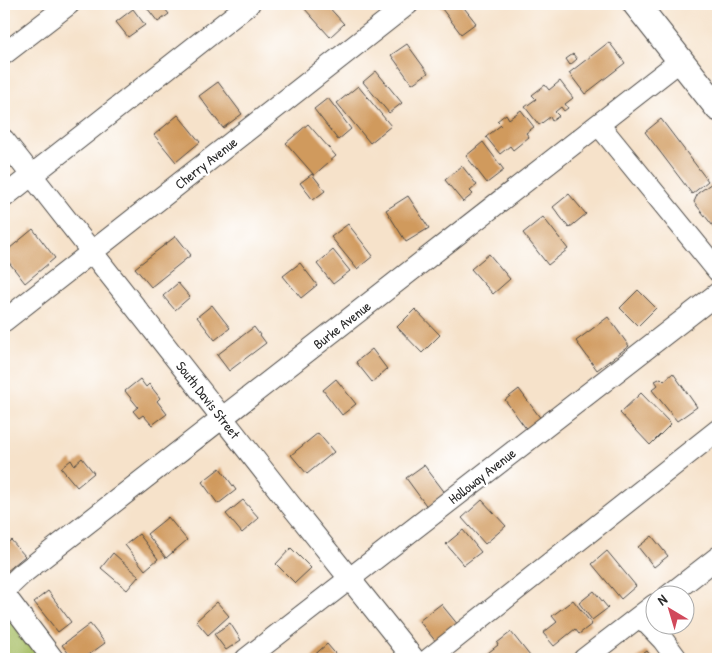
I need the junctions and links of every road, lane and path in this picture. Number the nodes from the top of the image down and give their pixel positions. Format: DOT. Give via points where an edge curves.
graph roads {
  1 [pos="69,4"];
  2 [pos="248,4"];
  3 [pos="408,4"];
  4 [pos="636,4"];
  5 [pos="4,54"];
  6 [pos="682,60"];
  7 [pos="718,108"];
  8 [pos="599,125"];
  9 [pos="4,140"];
  10 [pos="32,176"];
  11 [pos="4,197"];
  12 [pos="93,253"];
  13 [pos="718,271"];
  14 [pos="718,293"];
  15 [pos="4,321"];
  16 [pos="222,418"];
  17 [pos="718,430"];
  18 [pos="718,557"];
  19 [pos="349,578"];
  20 [pos="681,586"];
  21 [pos="4,593"];
  22 [pos="644,612"];
  23 [pos="661,636"];
  24 [pos="53,659"];
  25 [pos="246,659"];
  26 [pos="414,659"];
  27 [pos="429,659"];
  28 [pos="584,659"];
  29 [pos="678,659"];
  1 -- 5 [label="street"];
  2 -- 10 [label="street"];
  3 -- 12 [label="street, Cherry Avenue"];
  4 -- 6 [label="main road"];
  6 -- 7 [label="main road"];
  6 -- 8 [label="street, Burke Avenue"];
  8 -- 13 [label="street"];
  8 -- 16 [label="street, Burke Avenue"];
  9 -- 10 [label="street, South Davis Street"];
  10 -- 11 [label="street"];
  10 -- 12 [label="street, South Davis Street"];
  12 -- 15 [label="street, Cherry Avenue"];
  12 -- 16 [label="street, South Davis Street"];
  14 -- 19 [label="street, Holloway Avenue"];
  16 -- 19 [label="street, South Davis Street"];
  16 -- 21 [label="street, Burke Avenue" via="22,574"];
  17 -- 27 [label="street"];
  18 -- 20 [label="street"];
  19 -- 25 [label="street, Holloway Avenue"];
  19 -- 26 [label="street, South Davis Street"];
  21 -- 24 [label="street"];
  22 -- 28 [label="street"];
  23 -- 29 [label="street"];
}
